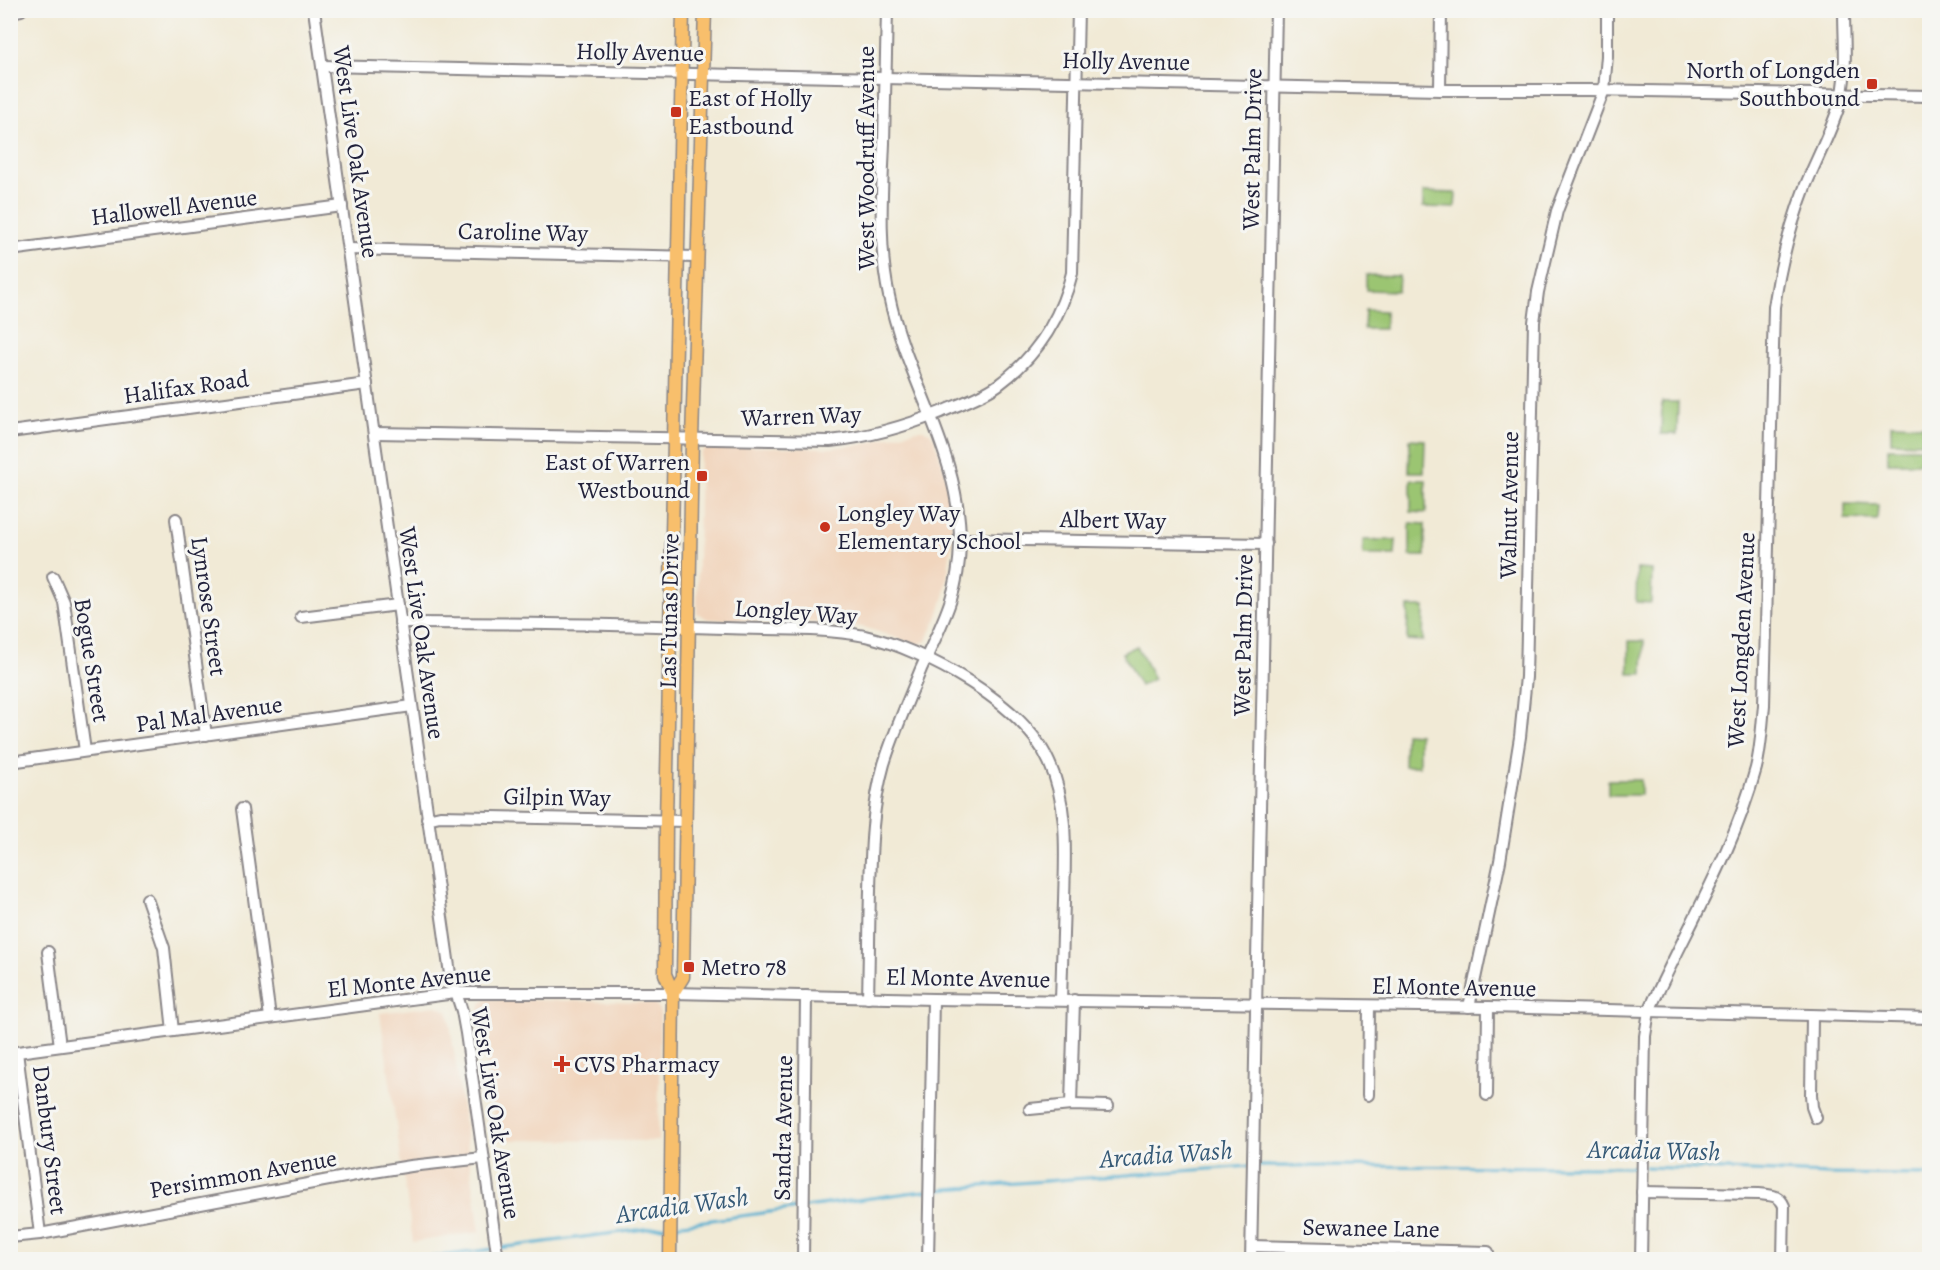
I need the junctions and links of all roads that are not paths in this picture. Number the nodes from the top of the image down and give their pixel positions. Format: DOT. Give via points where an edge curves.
graph roads {
  1 [pos="21,10"];
  2 [pos="314,10"];
  3 [pos="683,10"];
  4 [pos="705,10"];
  5 [pos="887,10"];
  6 [pos="1078,10"];
  7 [pos="1275,10"];
  8 [pos="1442,10"];
  9 [pos="1607,10"];
  10 [pos="1844,10"];
  11 [pos="10,12"];
  12 [pos="322,66"];
  13 [pos="682,74"];
  14 [pos="704,74"];
  15 [pos="886,77"];
  16 [pos="1076,81"];
  17 [pos="1274,86"];
  18 [pos="1440,90"];
  19 [pos="1604,90"];
  20 [pos="1841,94"];
  21 [pos="1929,96"];
  22 [pos="342,206"];
  23 [pos="348,249"];
  24 [pos="10,250"];
  25 [pos="678,257"];
  26 [pos="696,257"];
  27 [pos="367,384"];
  28 [pos="931,416"];
  29 [pos="10,432"];
  30 [pos="375,433"];
  31 [pos="674,439"];
  32 [pos="692,440"];
  33 [pos="176,519"];
  34 [pos="960,539"];
  35 [pos="1266,544"];
  36 [pos="53,577"];
  37 [pos="398,605"];
  38 [pos="302,617"];
  39 [pos="400,622"];
  40 [pos="672,627"];
  41 [pos="689,627"];
  42 [pos="927,658"];
  43 [pos="412,706"];
  44 [pos="206,735"];
  45 [pos="85,751"];
  46 [pos="10,762"];
  47 [pos="242,809"];
  48 [pos="428,819"];
  49 [pos="686,820"];
  50 [pos="666,821"];
  51 [pos="147,899"];
  52 [pos="48,952"];
  53 [pos="454,993"];
  54 [pos="673,993"];
  55 [pos="806,996"];
  56 [pos="868,998"];
  57 [pos="933,999"];
  58 [pos="1061,1000"];
  59 [pos="1074,1000"];
  60 [pos="1257,1004"];
  61 [pos="1368,1006"];
  62 [pos="1469,1007"];
  63 [pos="1488,1007"];
  64 [pos="1649,1011"];
  65 [pos="1812,1016"];
  66 [pos="270,1017"];
  67 [pos="1929,1018"];
  68 [pos="173,1031"];
  69 [pos="60,1046"];
  70 [pos="14,1053"];
  71 [pos="1368,1095"];
  72 [pos="1486,1095"];
  73 [pos="1071,1105"];
  74 [pos="1108,1106"];
  75 [pos="1030,1109"];
  76 [pos="1816,1118"];
  77 [pos="483,1158"];
  78 [pos="1642,1192"];
  79 [pos="40,1234"];
  80 [pos="10,1237"];
  81 [pos="1252,1246"];
  82 [pos="1488,1252"];
  83 [pos="498,1257"];
  84 [pos="670,1260"];
  85 [pos="803,1260"];
  86 [pos="928,1260"];
  87 [pos="1251,1260"];
  88 [pos="1641,1260"];
  89 [pos="1783,1260"];
  1 -- 11 [label="street"];
  2 -- 12 [label="street, West Live Oak Avenue"];
  3 -- 13 [label="main road, Las Tunas Drive"];
  4 -- 14 [label="main road, Las Tunas Drive"];
  5 -- 15 [label="street, West Woodruff Avenue"];
  6 -- 16 [label="street, Warren Way"];
  7 -- 17 [label="street, West Palm Drive"];
  8 -- 18 [label="street"];
  9 -- 19 [label="street, Walnut Avenue"];
  10 -- 20 [label="street, West Longden Avenue"];
  12 -- 13 [label="street, Holly Avenue"];
  12 -- 22 [label="street, West Live Oak Avenue"];
  13 -- 14 [label="street, Holly Avenue"];
  13 -- 25 [label="main road, Las Tunas Drive"];
  14 -- 15 [label="street, Holly Avenue"];
  14 -- 26 [label="main road, Las Tunas Drive"];
  15 -- 16 [label="street, Holly Avenue"];
  15 -- 28 [label="street, West Woodruff Avenue" via="882,201 886,276 903,349"];
  16 -- 17 [label="street, Holly Avenue"];
  16 -- 28 [label="street, Warren Way" via="1072,273 1068,292 1038,346 998,385"];
  17 -- 18 [label="street, Holly Avenue"];
  17 -- 35 [label="street, West Palm Drive"];
  18 -- 19 [label="street, Holly Avenue"];
  19 -- 20 [label="street, Holly Avenue"];
  19 -- 62 [label="street, Walnut Avenue" via="1557,211 1538,292 1533,332 1526,677 1506,830"];
  20 -- 21 [label="street, Holly Avenue"];
  20 -- 64 [label="street, West Longden Avenue" via="1789,234 1774,307 1764,705 1756,767 1724,854"];
  22 -- 23 [label="street, West Live Oak Avenue"];
  22 -- 24 [label="street, Hallowell Avenue"];
  23 -- 25 [label="street, Caroline Way"];
  23 -- 27 [label="street, West Live Oak Avenue"];
  25 -- 26 [label="street, Caroline Way"];
  25 -- 31 [label="main road, Las Tunas Drive"];
  26 -- 32 [label="main road, Las Tunas Drive"];
  27 -- 29 [label="street, Halifax Road"];
  27 -- 30 [label="street, West Live Oak Avenue"];
  28 -- 32 [label="street, Warren Way" via="888,431 839,440"];
  28 -- 34 [label="street, West Woodruff Avenue" via="954,483"];
  30 -- 31 [label="street, Warren Way"];
  30 -- 37 [label="street, West Live Oak Avenue"];
  31 -- 32 [label="street, Warren Way"];
  31 -- 40 [label="main road, Las Tunas Drive"];
  32 -- 41 [label="main road, Las Tunas Drive"];
  33 -- 44 [label="street, Lynrose Street"];
  34 -- 35 [label="street, Albert Way"];
  34 -- 42 [label="street, West Woodruff Avenue" via="952,596"];
  35 -- 60 [label="street, West Palm Drive"];
  36 -- 45 [label="street, Bogue Street" via="64,602"];
  37 -- 38 [label="street"];
  37 -- 39 [label="street, West Live Oak Avenue"];
  39 -- 40 [label="street, Longley Way"];
  39 -- 43 [label="street, West Live Oak Avenue"];
  40 -- 41 [label="street, Longley Way"];
  40 -- 50 [label="main road, Las Tunas Drive"];
  41 -- 42 [label="street, Longley Way" via="837,632 866,637"];
  41 -- 49 [label="main road, Las Tunas Drive"];
  42 -- 56 [label="street, West Woodruff Avenue" via="894,733 873,813"];
  42 -- 58 [label="street, Longley Way" via="1018,718 1049,761 1064,813"];
  43 -- 44 [label="street, Pal Mal Avenue"];
  43 -- 48 [label="street, West Live Oak Avenue"];
  44 -- 45 [label="street, Pal Mal Avenue"];
  45 -- 46 [label="street, Pal Mal Avenue"];
  47 -- 66 [label="street"];
  48 -- 50 [label="street, Gilpin Way" via="440,816"];
  48 -- 53 [label="street, West Live Oak Avenue"];
  49 -- 50 [label="street, Gilpin Way"];
  49 -- 54 [label="main road, Las Tunas Drive" via="683,977"];
  50 -- 54 [label="main road, Las Tunas Drive" via="665,974"];
  51 -- 68 [label="street" via="164,948"];
  52 -- 69 [label="street, Danbury Street"];
  53 -- 54 [label="street, El Monte Avenue"];
  53 -- 66 [label="street, El Monte Avenue"];
  53 -- 77 [label="street, West Live Oak Avenue" via="466,1033"];
  54 -- 55 [label="street, El Monte Avenue"];
  54 -- 84 [label="main road, Las Tunas Drive"];
  55 -- 56 [label="street, El Monte Avenue"];
  55 -- 85 [label="street, Sandra Avenue"];
  56 -- 57 [label="street, El Monte Avenue"];
  57 -- 58 [label="street, El Monte Avenue"];
  57 -- 86 [label="street"];
  58 -- 59 [label="street, El Monte Avenue"];
  59 -- 60 [label="street, El Monte Avenue"];
  59 -- 73 [label="street"];
  60 -- 61 [label="street, El Monte Avenue"];
  60 -- 81 [label="street, West Palm Drive"];
  61 -- 62 [label="street, El Monte Avenue"];
  61 -- 71 [label="street"];
  62 -- 63 [label="street, El Monte Avenue"];
  63 -- 64 [label="street, El Monte Avenue"];
  63 -- 72 [label="street"];
  64 -- 65 [label="street, El Monte Avenue"];
  64 -- 78 [label="street, West Longden Avenue" via="1645,1036"];
  65 -- 67 [label="street, El Monte Avenue"];
  65 -- 76 [label="street" via="1811,1095"];
  66 -- 68 [label="street, El Monte Avenue"];
  68 -- 69 [label="street, El Monte Avenue"];
  69 -- 70 [label="street, El Monte Avenue"];
  70 -- 79 [label="street, Danbury Street"];
  73 -- 74 [label="street"];
  73 -- 75 [label="street"];
  77 -- 79 [label="street, Persimmon Avenue" via="361,1174"];
  77 -- 83 [label="street, West Live Oak Avenue"];
  78 -- 88 [label="street, West Longden Avenue"];
  78 -- 89 [label="street" via="1773,1195 1784,1206"];
  79 -- 80 [label="street, Persimmon Avenue"];
  81 -- 82 [label="street, Sewanee Lane"];
  81 -- 87 [label="street, West Palm Drive"];
}
